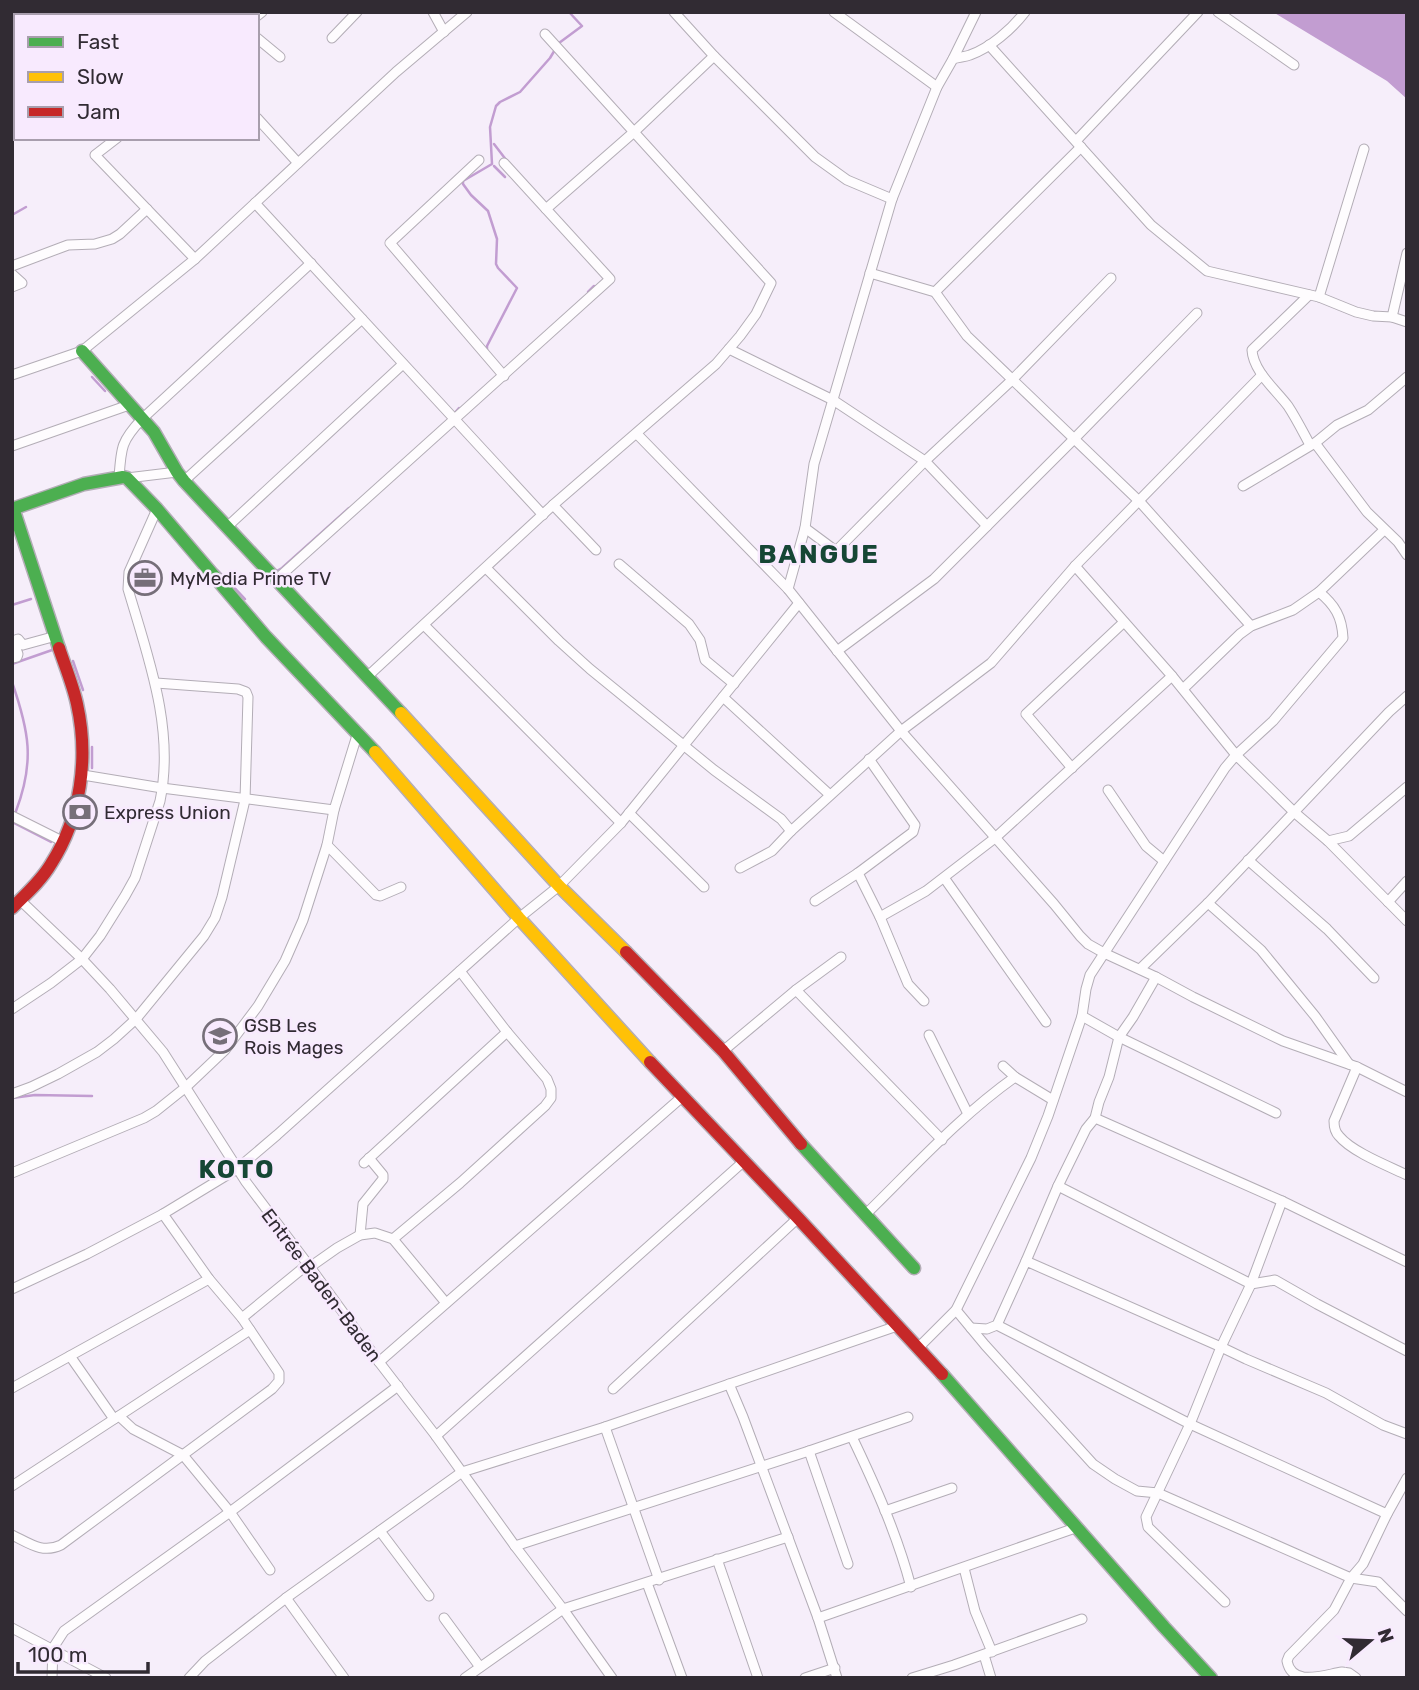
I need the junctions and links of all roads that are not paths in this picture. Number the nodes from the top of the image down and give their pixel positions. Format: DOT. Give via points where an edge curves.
graph roads {
  1 [pos="357,12"];
  2 [pos="433,12"];
  3 [pos="467,12"];
  4 [pos="674,12"];
  5 [pos="834,12"];
  6 [pos="976,12"];
  7 [pos="1025,12"];
  8 [pos="1198,12"];
  9 [pos="1218,12"];
  10 [pos="444,32"];
  11 [pos="545,34"];
  12 [pos="332,38"];
  13 [pos="259,40"];
  14 [pos="989,45"];
  15 [pos="714,56"];
  16 [pos="280,57"];
  17 [pos="953,59"];
  18 [pos="1294,65"];
  19 [pos="937,87"];
  20 [pos="259,120"];
  21 [pos="634,132"];
  22 [pos="114,140"];
  23 [pos="1079,144"];
  24 [pos="1364,149"];
  25 [pos="479,160"];
  26 [pos="298,163"];
  27 [pos="504,163"];
  28 [pos="892,199"];
  29 [pos="255,203"];
  30 [pos="147,209"];
  31 [pos="546,209"];
  32 [pos="1407,253"];
  33 [pos="195,259"];
  34 [pos="311,263"];
  35 [pos="12,265"];
  36 [pos="870,273"];
  37 [pos="12,274"];
  38 [pos="1111,278"];
  39 [pos="12,287"];
  40 [pos="935,292"];
  41 [pos="1314,296"];
  42 [pos="1197,313"];
  43 [pos="1392,317"];
  44 [pos="362,319"];
  45 [pos="1407,322"];
  46 [pos="729,349"];
  47 [pos="82,351"];
  48 [pos="403,364"];
  49 [pos="12,375"];
  50 [pos="1262,375"];
  51 [pos="503,376"];
  52 [pos="1407,377"];
  53 [pos="1012,380"];
  54 [pos="833,400"];
  55 [pos="129,405"];
  56 [pos="142,419"];
  57 [pos="455,419"];
  58 [pos="637,434"];
  59 [pos="1074,439"];
  60 [pos="1312,444"];
  61 [pos="12,446"];
  62 [pos="925,461"];
  63 [pos="180,477"];
  64 [pos="123,478"];
  65 [pos="1243,486"];
  66 [pos="1140,502"];
  67 [pos="554,505"];
  68 [pos="13,509"];
  69 [pos="157,509"];
  70 [pos="543,515"];
  71 [pos="228,526"];
  72 [pos="987,526"];
  73 [pos="805,528"];
  74 [pos="1384,530"];
  75 [pos="596,550"];
  76 [pos="1407,555"];
  77 [pos="619,564"];
  78 [pos="1076,566"];
  79 [pos="486,568"];
  80 [pos="277,579"];
  81 [pos="788,589"];
  82 [pos="1319,592"];
  83 [pos="799,603"];
  84 [pos="1124,622"];
  85 [pos="424,625"];
  86 [pos="1251,626"];
  87 [pos="55,636"];
  88 [pos="837,651"];
  89 [pos="12,658"];
  90 [pos="368,676"];
  91 [pos="1171,676"];
  92 [pos="156,682"];
  93 [pos="734,684"];
  94 [pos="1183,689"];
  95 [pos="1407,696"];
  96 [pos="723,697"];
  97 [pos="901,731"];
  98 [pos="358,732"];
  99 [pos="684,745"];
  100 [pos="1236,755"];
  101 [pos="869,760"];
  102 [pos="1072,768"];
  103 [pos="83,775"];
  104 [pos="1407,786"];
  105 [pos="162,788"];
  106 [pos="1108,790"];
  107 [pos="830,795"];
  108 [pos="245,800"];
  109 [pos="334,810"];
  110 [pos="1294,812"];
  111 [pos="629,813"];
  112 [pos="12,816"];
  113 [pos="621,823"];
  114 [pos="791,831"];
  115 [pos="995,838"];
  116 [pos="1328,841"];
  117 [pos="64,842"];
  118 [pos="327,845"];
  119 [pos="1248,860"];
  120 [pos="1164,861"];
  121 [pos="740,868"];
  122 [pos="858,873"];
  123 [pos="945,879"];
  124 [pos="1407,881"];
  125 [pos="401,887"];
  126 [pos="559,887"];
  127 [pos="704,887"];
  128 [pos="816,901"];
  129 [pos="1388,902"];
  130 [pos="1208,903"];
  131 [pos="17,905"];
  132 [pos="880,917"];
  133 [pos="519,918"];
  134 [pos="1407,921"];
  135 [pos="1104,953"];
  136 [pos="841,957"];
  137 [pos="82,959"];
  138 [pos="1140,969"];
  139 [pos="460,971"];
  140 [pos="1156,976"];
  141 [pos="1374,978"];
  142 [pos="796,990"];
  143 [pos="924,1001"];
  144 [pos="12,1009"];
  145 [pos="1082,1016"];
  146 [pos="136,1019"];
  147 [pos="1046,1022"];
  148 [pos="507,1032"];
  149 [pos="929,1035"];
  150 [pos="1119,1037"];
  151 [pos="723,1051"];
  152 [pos="1003,1066"];
  153 [pos="1353,1066"];
  154 [pos="1015,1077"];
  155 [pos="186,1087"];
  156 [pos="1407,1092"];
  157 [pos="12,1094"];
  158 [pos="682,1097"];
  159 [pos="1053,1100"];
  160 [pos="1276,1113"];
  161 [pos="968,1114"];
  162 [pos="1095,1118"];
  163 [pos="942,1140"];
  164 [pos="743,1162"];
  165 [pos="237,1169"];
  166 [pos="12,1173"];
  167 [pos="1407,1175"];
  168 [pos="1058,1186"];
  169 [pos="1282,1201"];
  170 [pos="163,1214"];
  171 [pos="866,1214"];
  172 [pos="799,1218"];
  173 [pos="360,1235"];
  174 [pos="393,1239"];
  175 [pos="1026,1261"];
  176 [pos="1407,1262"];
  177 [pos="309,1265"];
  178 [pos="914,1268"];
  179 [pos="209,1279"];
  180 [pos="1251,1284"];
  181 [pos="12,1289"];
  182 [pos="446,1303"];
  183 [pos="956,1310"];
  184 [pos="242,1318"];
  185 [pos="997,1325"];
  186 [pos="897,1326"];
  187 [pos="971,1328"];
  188 [pos="250,1330"];
  189 [pos="1221,1347"];
  190 [pos="918,1348"];
  191 [pos="1407,1351"];
  192 [pos="70,1356"];
  193 [pos="379,1362"];
  194 [pos="729,1384"];
  195 [pos="398,1386"];
  196 [pos="12,1388"];
  197 [pos="613,1389"];
  198 [pos="908,1417"];
  199 [pos="116,1418"];
  200 [pos="1190,1424"];
  201 [pos="606,1427"];
  202 [pos="1407,1434"];
  203 [pos="436,1436"];
  204 [pos="852,1437"];
  205 [pos="809,1451"];
  206 [pos="183,1455"];
  207 [pos="760,1467"];
  208 [pos="462,1472"];
  209 [pos="1407,1478"];
  210 [pos="12,1486"];
  211 [pos="952,1488"];
  212 [pos="1158,1493"];
  213 [pos="634,1508"];
  214 [pos="885,1511"];
  215 [pos="230,1512"];
  216 [pos="1387,1514"];
  217 [pos="1078,1527"];
  218 [pos="380,1531"];
  219 [pos="12,1535"];
  220 [pos="788,1537"];
  221 [pos="515,1546"];
  222 [pos="717,1559"];
  223 [pos="848,1564"];
  224 [pos="964,1568"];
  225 [pos="270,1570"];
  226 [pos="1351,1578"];
  227 [pos="659,1580"];
  228 [pos="647,1583"];
  229 [pos="911,1587"];
  230 [pos="429,1596"];
  231 [pos="286,1598"];
  232 [pos="1225,1602"];
  233 [pos="564,1609"];
  234 [pos="1407,1611"];
  235 [pos="444,1618"];
  236 [pos="818,1618"];
  237 [pos="1082,1619"];
  238 [pos="12,1628"];
  239 [pos="53,1648"];
  240 [pos="988,1653"];
  241 [pos="480,1667"];
  242 [pos="836,1673"];
  243 [pos="52,1678"];
  244 [pos="106,1678"];
  245 [pos="189,1678"];
  246 [pos="344,1678"];
  247 [pos="464,1678"];
  248 [pos="612,1678"];
  249 [pos="682,1678"];
  250 [pos="758,1678"];
  251 [pos="805,1678"];
  252 [pos="912,1678"];
  253 [pos="991,1678"];
  254 [pos="1211,1678"];
  255 [pos="1356,1678"];
  1 -- 12 [label="street"];
  2 -- 10 [label="street"];
  3 -- 10 [label="street"];
  4 -- 15 [label="street"];
  5 -- 19 [label="street"];
  6 -- 17 [label="street"];
  7 -- 14 [label="street"];
  8 -- 23 [label="street"];
  9 -- 18 [label="street"];
  10 -- 26 [label="street"];
  11 -- 21 [label="street"];
  13 -- 16 [label="street"];
  14 -- 17 [label="street"];
  14 -- 23 [label="street"];
  15 -- 21 [label="street"];
  15 -- 28 [label="street" via="815,157 847,180"];
  17 -- 19 [label="street"];
  19 -- 28 [label="street"];
  20 -- 26 [label="street"];
  21 -- 31 [label="street"];
  21 -- 46 [label="street" via="771,283 756,314"];
  22 -- 30 [label="street" via="95,155"];
  23 -- 40 [label="street"];
  23 -- 41 [label="street" via="1151,225 1207,271"];
  24 -- 41 [label="street"];
  25 -- 51 [label="street" via="390,243"];
  26 -- 29 [label="street"];
  27 -- 31 [label="street"];
  28 -- 36 [label="street"];
  29 -- 33 [label="street"];
  29 -- 34 [label="street"];
  30 -- 33 [label="street"];
  30 -- 35 [label="street" via="112,239 68,245"];
  31 -- 51 [label="street" via="610,279"];
  32 -- 43 [label="street"];
  33 -- 47 [label="street"];
  34 -- 44 [label="street"];
  34 -- 56 [label="street"];
  36 -- 40 [label="street"];
  36 -- 54 [label="street"];
  37 -- 39 [label="street" via="22,283"];
  38 -- 53 [label="street"];
  40 -- 53 [label="street" via="967,336"];
  41 -- 43 [label="street" via="1356,312"];
  41 -- 50 [label="street" via="1252,350"];
  42 -- 59 [label="street"];
  43 -- 45 [label="street"];
  44 -- 48 [label="street"];
  44 -- 63 [label="street"];
  46 -- 54 [label="street"];
  46 -- 58 [label="street"];
  47 -- 49 [label="street"];
  47 -- 55 [label="main road"];
  48 -- 57 [label="street"];
  48 -- 71 [label="street"];
  50 -- 60 [label="street"];
  50 -- 66 [label="street"];
  51 -- 57 [label="street"];
  52 -- 60 [label="street" via="1368,410"];
  53 -- 59 [label="street"];
  53 -- 62 [label="street"];
  54 -- 62 [label="street"];
  54 -- 73 [label="street" via="814,464"];
  55 -- 56 [label="main road"];
  55 -- 61 [label="street"];
  56 -- 63 [label="main road"];
  56 -- 64 [label="street" via="127,434 121,449"];
  57 -- 70 [label="street"];
  57 -- 80 [label="street"];
  58 -- 67 [label="street"];
  58 -- 81 [label="street"];
  59 -- 66 [label="street"];
  59 -- 72 [label="street"];
  60 -- 65 [label="street"];
  60 -- 74 [label="street"];
  62 -- 72 [label="street"];
  62 -- 73 [label="street" via="836,551"];
  63 -- 64 [label="street"];
  63 -- 71 [label="main road"];
  64 -- 68 [label="main road" via="83,484"];
  64 -- 69 [label="main road"];
  66 -- 78 [label="street"];
  66 -- 86 [label="street"];
  67 -- 70 [label="street"];
  67 -- 75 [label="street"];
  68 -- 87 [label="main road"];
  69 -- 92 [label="street" via="128,580"];
  69 -- 98 [label="main road" via="266,637"];
  70 -- 79 [label="street"];
  71 -- 80 [label="main road"];
  72 -- 88 [label="street" via="934,579"];
  73 -- 81 [label="street"];
  74 -- 76 [label="street"];
  74 -- 82 [label="street"];
  77 -- 93 [label="street" via="689,624 700,640 705,660"];
  78 -- 84 [label="street"];
  78 -- 97 [label="street" via="991,663"];
  79 -- 85 [label="street"];
  79 -- 99 [label="street" via="590,669"];
  80 -- 90 [label="main road"];
  81 -- 83 [label="street"];
  82 -- 86 [label="street" via="1293,610"];
  82 -- 100 [label="street" via="1338,612 1343,638 1273,721"];
  83 -- 88 [label="street"];
  83 -- 93 [label="street"];
  84 -- 91 [label="street"];
  84 -- 102 [label="street" via="1027,714"];
  85 -- 90 [label="street"];
  85 -- 113 [label="street"];
  86 -- 94 [label="street"];
  87 -- 89 [label="street" via="23,645 18,639 13,641 18,654"];
  87 -- 103 [label="main road" via="81,718"];
  88 -- 97 [label="street"];
  90 -- 126 [label="main road"];
  91 -- 94 [label="street"];
  91 -- 102 [label="street"];
  92 -- 105 [label="street" via="164,748"];
  92 -- 108 [label="street" via="246,692"];
  93 -- 96 [label="street"];
  94 -- 100 [label="street"];
  95 -- 110 [label="street"];
  96 -- 99 [label="street"];
  96 -- 107 [label="street"];
  97 -- 101 [label="street"];
  97 -- 115 [label="street"];
  98 -- 109 [label="street"];
  98 -- 133 [label="main road"];
  99 -- 111 [label="street"];
  99 -- 114 [label="street"];
  100 -- 110 [label="street"];
  100 -- 120 [label="street"];
  101 -- 107 [label="street"];
  101 -- 122 [label="street" via="915,828"];
  102 -- 115 [label="street"];
  103 -- 105 [label="street"];
  103 -- 117 [label="main road"];
  104 -- 116 [label="street" via="1349,836"];
  105 -- 108 [label="street"];
  105 -- 137 [label="street" via="135,878"];
  106 -- 120 [label="street" via="1146,846"];
  107 -- 114 [label="street"];
  108 -- 109 [label="street"];
  108 -- 146 [label="street" via="215,918"];
  109 -- 118 [label="street"];
  110 -- 116 [label="street"];
  110 -- 119 [label="street"];
  111 -- 113 [label="street"];
  111 -- 127 [label="street"];
  112 -- 117 [label="street"];
  113 -- 126 [label="street"];
  114 -- 121 [label="street" via="776,848"];
  115 -- 123 [label="street"];
  115 -- 135 [label="street" via="1080,936"];
  116 -- 129 [label="street"];
  117 -- 131 [label="main road"];
  118 -- 125 [label="street" via="376,895"];
  118 -- 155 [label="street" via="285,961 233,1039"];
  119 -- 130 [label="street"];
  119 -- 141 [label="street" via="1327,929"];
  120 -- 135 [label="street"];
  122 -- 128 [label="street"];
  122 -- 132 [label="street"];
  123 -- 132 [label="street"];
  123 -- 147 [label="street"];
  124 -- 129 [label="street"];
  126 -- 133 [label="street"];
  126 -- 151 [label="main road"];
  129 -- 134 [label="street"];
  130 -- 138 [label="street"];
  130 -- 153 [label="street" via="1261,950"];
  131 -- 137 [label="street, Entrée Baden-Baden"];
  132 -- 143 [label="street" via="908,984"];
  133 -- 139 [label="street"];
  133 -- 158 [label="main road"];
  135 -- 138 [label="street"];
  135 -- 145 [label="street" via="1087,982"];
  136 -- 142 [label="street"];
  137 -- 144 [label="street"];
  137 -- 146 [label="street, Entrée Baden-Baden"];
  138 -- 140 [label="street"];
  139 -- 148 [label="street"];
  139 -- 165 [label="street"];
  140 -- 150 [label="street"];
  140 -- 153 [label="street" via="1283,1041"];
  142 -- 151 [label="street"];
  142 -- 163 [label="street"];
  145 -- 150 [label="street"];
  145 -- 159 [label="street"];
  146 -- 155 [label="street, Entrée Baden-Baden"];
  146 -- 157 [label="street" via="97,1052"];
  148 -- 173 [label="street" via="367,1160 383,1179 363,1204"];
  148 -- 174 [label="street" via="547,1079 551,1098"];
  149 -- 161 [label="street"];
  150 -- 160 [label="street"];
  150 -- 162 [label="street"];
  151 -- 171 [label="main road" via="782,1124"];
  152 -- 154 [label="street"];
  153 -- 156 [label="street"];
  153 -- 167 [label="street" via="1334,1121 1338,1136"];
  154 -- 159 [label="street"];
  154 -- 161 [label="street"];
  155 -- 165 [label="street, Entrée Baden-Baden"];
  155 -- 166 [label="street" via="144,1118"];
  158 -- 164 [label="main road"];
  158 -- 182 [label="street"];
  159 -- 183 [label="street" via="1031,1158"];
  161 -- 163 [label="street"];
  162 -- 168 [label="street"];
  162 -- 169 [label="street"];
  163 -- 171 [label="street"];
  164 -- 172 [label="main road"];
  164 -- 203 [label="street"];
  165 -- 170 [label="street"];
  165 -- 177 [label="street, Entrée Baden-Baden"];
  168 -- 175 [label="street"];
  168 -- 180 [label="street"];
  169 -- 176 [label="street"];
  169 -- 180 [label="street"];
  170 -- 179 [label="street"];
  170 -- 181 [label="street"];
  171 -- 178 [label="main road"];
  172 -- 186 [label="main road"];
  172 -- 197 [label="street"];
  173 -- 174 [label="street" via="375,1233"];
  173 -- 177 [label="street"];
  174 -- 182 [label="street"];
  175 -- 185 [label="street"];
  175 -- 189 [label="street"];
  177 -- 184 [label="street"];
  177 -- 193 [label="street, Entrée Baden-Baden"];
  179 -- 184 [label="street"];
  179 -- 192 [label="street"];
  180 -- 189 [label="street"];
  180 -- 191 [label="street" via="1275,1280"];
  182 -- 193 [label="street"];
  183 -- 187 [label="street"];
  183 -- 190 [label="street"];
  184 -- 188 [label="street"];
  185 -- 187 [label="street"];
  185 -- 200 [label="street"];
  186 -- 190 [label="main road"];
  186 -- 194 [label="street"];
  187 -- 212 [label="street" via="1093,1464 1137,1492"];
  188 -- 199 [label="street"];
  188 -- 206 [label="street" via="279,1373 279,1381"];
  189 -- 200 [label="street"];
  189 -- 202 [label="street"];
  190 -- 217 [label="main road"];
  192 -- 196 [label="street"];
  192 -- 199 [label="street"];
  193 -- 195 [label="street, Entrée Baden-Baden"];
  194 -- 201 [label="street"];
  194 -- 207 [label="street"];
  195 -- 203 [label="street, Entrée Baden-Baden"];
  195 -- 215 [label="street"];
  198 -- 204 [label="street"];
  199 -- 206 [label="street"];
  199 -- 210 [label="street"];
  200 -- 212 [label="street"];
  200 -- 216 [label="street"];
  201 -- 208 [label="street"];
  201 -- 213 [label="street"];
  203 -- 208 [label="street, Entrée Baden-Baden"];
  204 -- 205 [label="street"];
  204 -- 214 [label="street"];
  205 -- 207 [label="street"];
  205 -- 223 [label="street"];
  206 -- 215 [label="street"];
  206 -- 219 [label="street" via="53,1549 42,1549"];
  207 -- 213 [label="street"];
  207 -- 220 [label="street"];
  208 -- 218 [label="street"];
  208 -- 221 [label="street, Entrée Baden-Baden"];
  209 -- 216 [label="street"];
  211 -- 214 [label="street"];
  212 -- 226 [label="street"];
  212 -- 232 [label="street" via="1146,1517 1148,1527"];
  213 -- 221 [label="street"];
  213 -- 227 [label="street"];
  214 -- 229 [label="street"];
  215 -- 225 [label="street"];
  215 -- 239 [label="street" via="64,1632"];
  216 -- 226 [label="street" via="1363,1564"];
  217 -- 224 [label="street"];
  217 -- 254 [label="main road"];
  218 -- 230 [label="street"];
  218 -- 231 [label="street"];
  220 -- 222 [label="street"];
  220 -- 236 [label="street"];
  221 -- 233 [label="street, Entrée Baden-Baden"];
  222 -- 227 [label="street"];
  222 -- 250 [label="street"];
  224 -- 229 [label="street"];
  224 -- 240 [label="street"];
  226 -- 234 [label="street" via="1378,1582"];
  226 -- 255 [label="street" via="1334,1610 1287,1661 1299,1677 1342,1672"];
  227 -- 228 [label="street"];
  228 -- 233 [label="street"];
  228 -- 249 [label="street"];
  229 -- 236 [label="street"];
  231 -- 245 [label="street"];
  231 -- 246 [label="street"];
  233 -- 241 [label="street"];
  233 -- 248 [label="street, Entrée Baden-Baden"];
  235 -- 241 [label="street"];
  236 -- 242 [label="street"];
  237 -- 240 [label="street"];
  238 -- 239 [label="street"];
  239 -- 243 [label="street"];
  239 -- 244 [label="street"];
  240 -- 252 [label="street"];
  240 -- 253 [label="street"];
  241 -- 247 [label="street"];
  242 -- 251 [label="street"];
}
